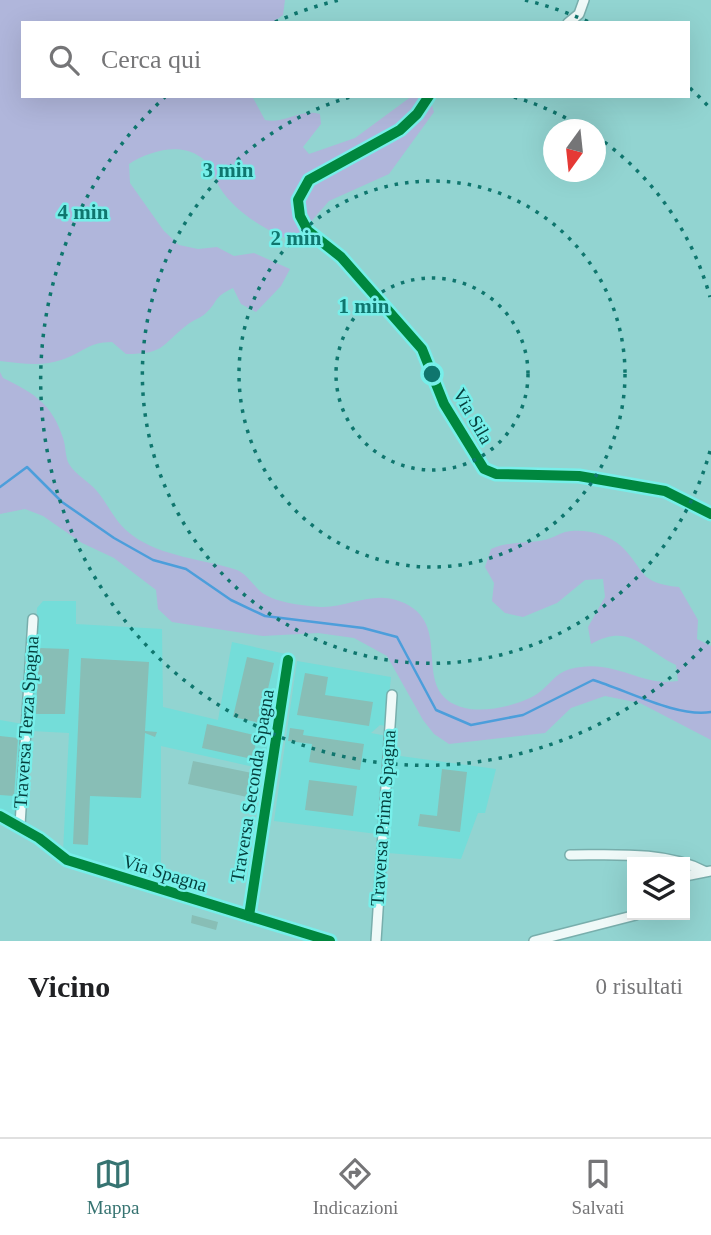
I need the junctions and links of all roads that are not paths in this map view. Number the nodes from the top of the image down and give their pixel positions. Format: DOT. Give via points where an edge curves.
graph roads {
  1 [pos="584,0"];
  2 [pos="570,21"];
  3 [pos="428,98"];
  4 [pos="711,514"];
  5 [pos="33,619"];
  6 [pos="288,660"];
  7 [pos="392,695"];
  8 [pos="0,816"];
  9 [pos="20,825"];
  10 [pos="570,855"];
  11 [pos="707,871"];
  12 [pos="249,916"];
  13 [pos="627,917"];
  14 [pos="330,941"];
  15 [pos="376,941"];
  16 [pos="534,941"];
  1 -- 2 [label="street"];
  3 -- 4 [label="street, Via Sila" via="400,130 309,180 298,200 308,232 341,257 422,349 443,404 484,469 496,474 579,477 665,491"];
  5 -- 9 [label="street, Traversa Terza Spagna"];
  6 -- 12 [label="street, Traversa Seconda Spagna"];
  7 -- 15 [label="street, Traversa Prima Spagna"];
  8 -- 9 [label="street, Via Spagna"];
  9 -- 12 [label="street, Via Spagna" via="67,860"];
  10 -- 11 [label="street" via="687,862"];
  12 -- 14 [label="street, Via Spagna"];
  13 -- 16 [label="street"];
}
